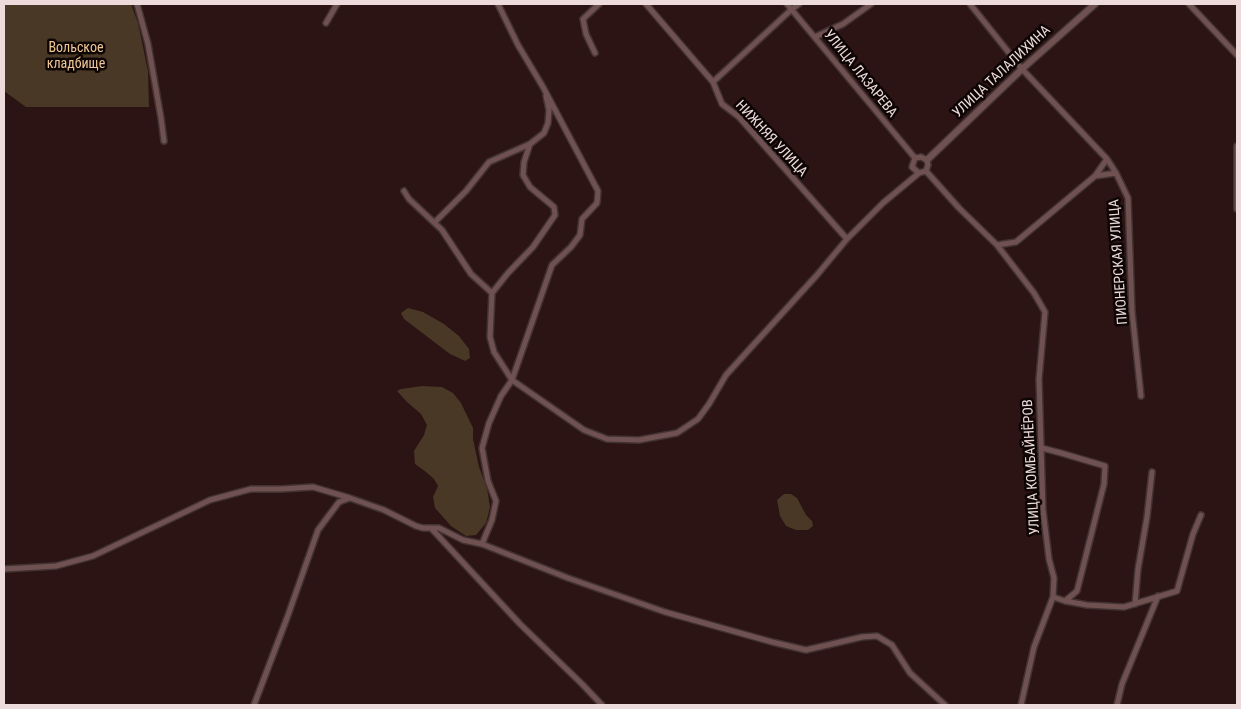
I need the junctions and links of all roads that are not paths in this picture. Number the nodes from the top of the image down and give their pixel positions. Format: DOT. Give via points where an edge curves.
graph roads {
  1 [pos="137,4"];
  2 [pos="337,4"];
  3 [pos="498,4"];
  4 [pos="600,4"];
  5 [pos="646,4"];
  6 [pos="787,4"];
  7 [pos="799,4"];
  8 [pos="871,4"];
  9 [pos="970,4"];
  10 [pos="1095,4"];
  11 [pos="1189,4"];
  12 [pos="792,9"];
  13 [pos="326,24"];
  14 [pos="815,37"];
  15 [pos="594,53"];
  16 [pos="1237,55"];
  17 [pos="1022,69"];
  18 [pos="713,82"];
  19 [pos="543,87"];
  20 [pos="164,141"];
  21 [pos="530,144"];
  22 [pos="1237,146"];
  23 [pos="915,158"];
  24 [pos="1107,158"];
  25 [pos="927,160"];
  26 [pos="926,171"];
  27 [pos="1116,173"];
  28 [pos="920,174"];
  29 [pos="1095,176"];
  30 [pos="404,191"];
  31 [pos="1237,208"];
  32 [pos="435,222"];
  33 [pos="847,239"];
  34 [pos="998,245"];
  35 [pos="492,293"];
  36 [pos="512,380"];
  37 [pos="1141,396"];
  38 [pos="1042,448"];
  39 [pos="1152,472"];
  40 [pos="350,498"];
  41 [pos="1201,516"];
  42 [pos="431,528"];
  43 [pos="482,544"];
  44 [pos="4,570"];
  45 [pos="1158,596"];
  46 [pos="1053,597"];
  47 [pos="1065,601"];
  48 [pos="1135,604"];
  49 [pos="254,705"];
  50 [pos="602,705"];
  51 [pos="944,705"];
  52 [pos="1021,705"];
  53 [pos="1117,705"];
  1 -- 20 [label="street" via="148,44"];
  2 -- 13 [label="street"];
  3 -- 19 [label="street"];
  4 -- 15 [label="street" via="583,19"];
  5 -- 18 [label="street, НИЖНЯЯ УЛИЦА"];
  6 -- 12 [label="street, УЛИЦА ЛАЗАРЕВА"];
  7 -- 12 [label="street"];
  8 -- 14 [label="street" via="843,24"];
  9 -- 17 [label="street, ПИОНЕРСКАЯ УЛИЦА"];
  10 -- 17 [label="street, УЛИЦА ТАЛАЛИХИНА"];
  11 -- 16 [label="street"];
  12 -- 14 [label="street, УЛИЦА ЛАЗАРЕВА"];
  12 -- 18 [label="street"];
  14 -- 23 [label="street, УЛИЦА ЛАЗАРЕВА"];
  17 -- 24 [label="street, ПИОНЕРСКАЯ УЛИЦА"];
  17 -- 25 [label="street, УЛИЦА ТАЛАЛИХИНА"];
  18 -- 33 [label="street, НИЖНЯЯ УЛИЦА" via="722,104 739,117"];
  19 -- 21 [label="street" via="549,110 548,123 544,133"];
  19 -- 36 [label="street" via="598,191 597,203 582,219 580,234 571,247 552,265"];
  21 -- 32 [label="street" via="488,162 466,191"];
  21 -- 35 [label="street" via="523,175 530,187 554,207 555,215 534,247"];
  22 -- 31 [label="street"];
  23 -- 25 [label="street"];
  23 -- 28 [label="street" via="912,168"];
  24 -- 27 [label="street, ПИОНЕРСКАЯ УЛИЦА"];
  24 -- 29 [label="street"];
  25 -- 26 [label="street"];
  26 -- 28 [label="street"];
  26 -- 34 [label="street"];
  27 -- 29 [label="street"];
  27 -- 37 [label="street, ПИОНЕРСКАЯ УЛИЦА" via="1128,198 1132,311"];
  28 -- 33 [label="street" via="883,203"];
  29 -- 34 [label="street" via="1016,242"];
  30 -- 32 [label="street"];
  32 -- 35 [label="street" via="471,274"];
  33 -- 36 [label="street" via="726,375 698,419 677,433 640,440 607,439 584,430"];
  34 -- 38 [label="street, УЛИЦА КОМБАЙНЁРОВ" via="1045,312 1039,379"];
  35 -- 36 [label="street" via="490,337 494,352"];
  36 -- 43 [label="street" via="489,423 482,448 488,481 496,501"];
  38 -- 46 [label="street, УЛИЦА КОМБАЙНЁРОВ" via="1043,510 1054,578"];
  38 -- 47 [label="street" via="1105,466 1104,484 1077,591"];
  39 -- 48 [label="street"];
  40 -- 42 [label="street" via="416,526"];
  40 -- 44 [label="street" via="313,487 251,489 210,500 93,556 56,566"];
  40 -- 49 [label="street" via="339,502 318,530"];
  41 -- 45 [label="street" via="1177,591"];
  42 -- 43 [label="street"];
  42 -- 50 [label="street" via="520,624"];
  43 -- 51 [label="street" via="665,612 806,650 877,636 892,645 910,673"];
  45 -- 48 [label="street"];
  45 -- 53 [label="street" via="1122,684"];
  46 -- 47 [label="street"];
  46 -- 52 [label="street, УЛИЦА КОМБАЙНЁРОВ" via="1034,647"];
  47 -- 48 [label="street" via="1124,608"];
}
